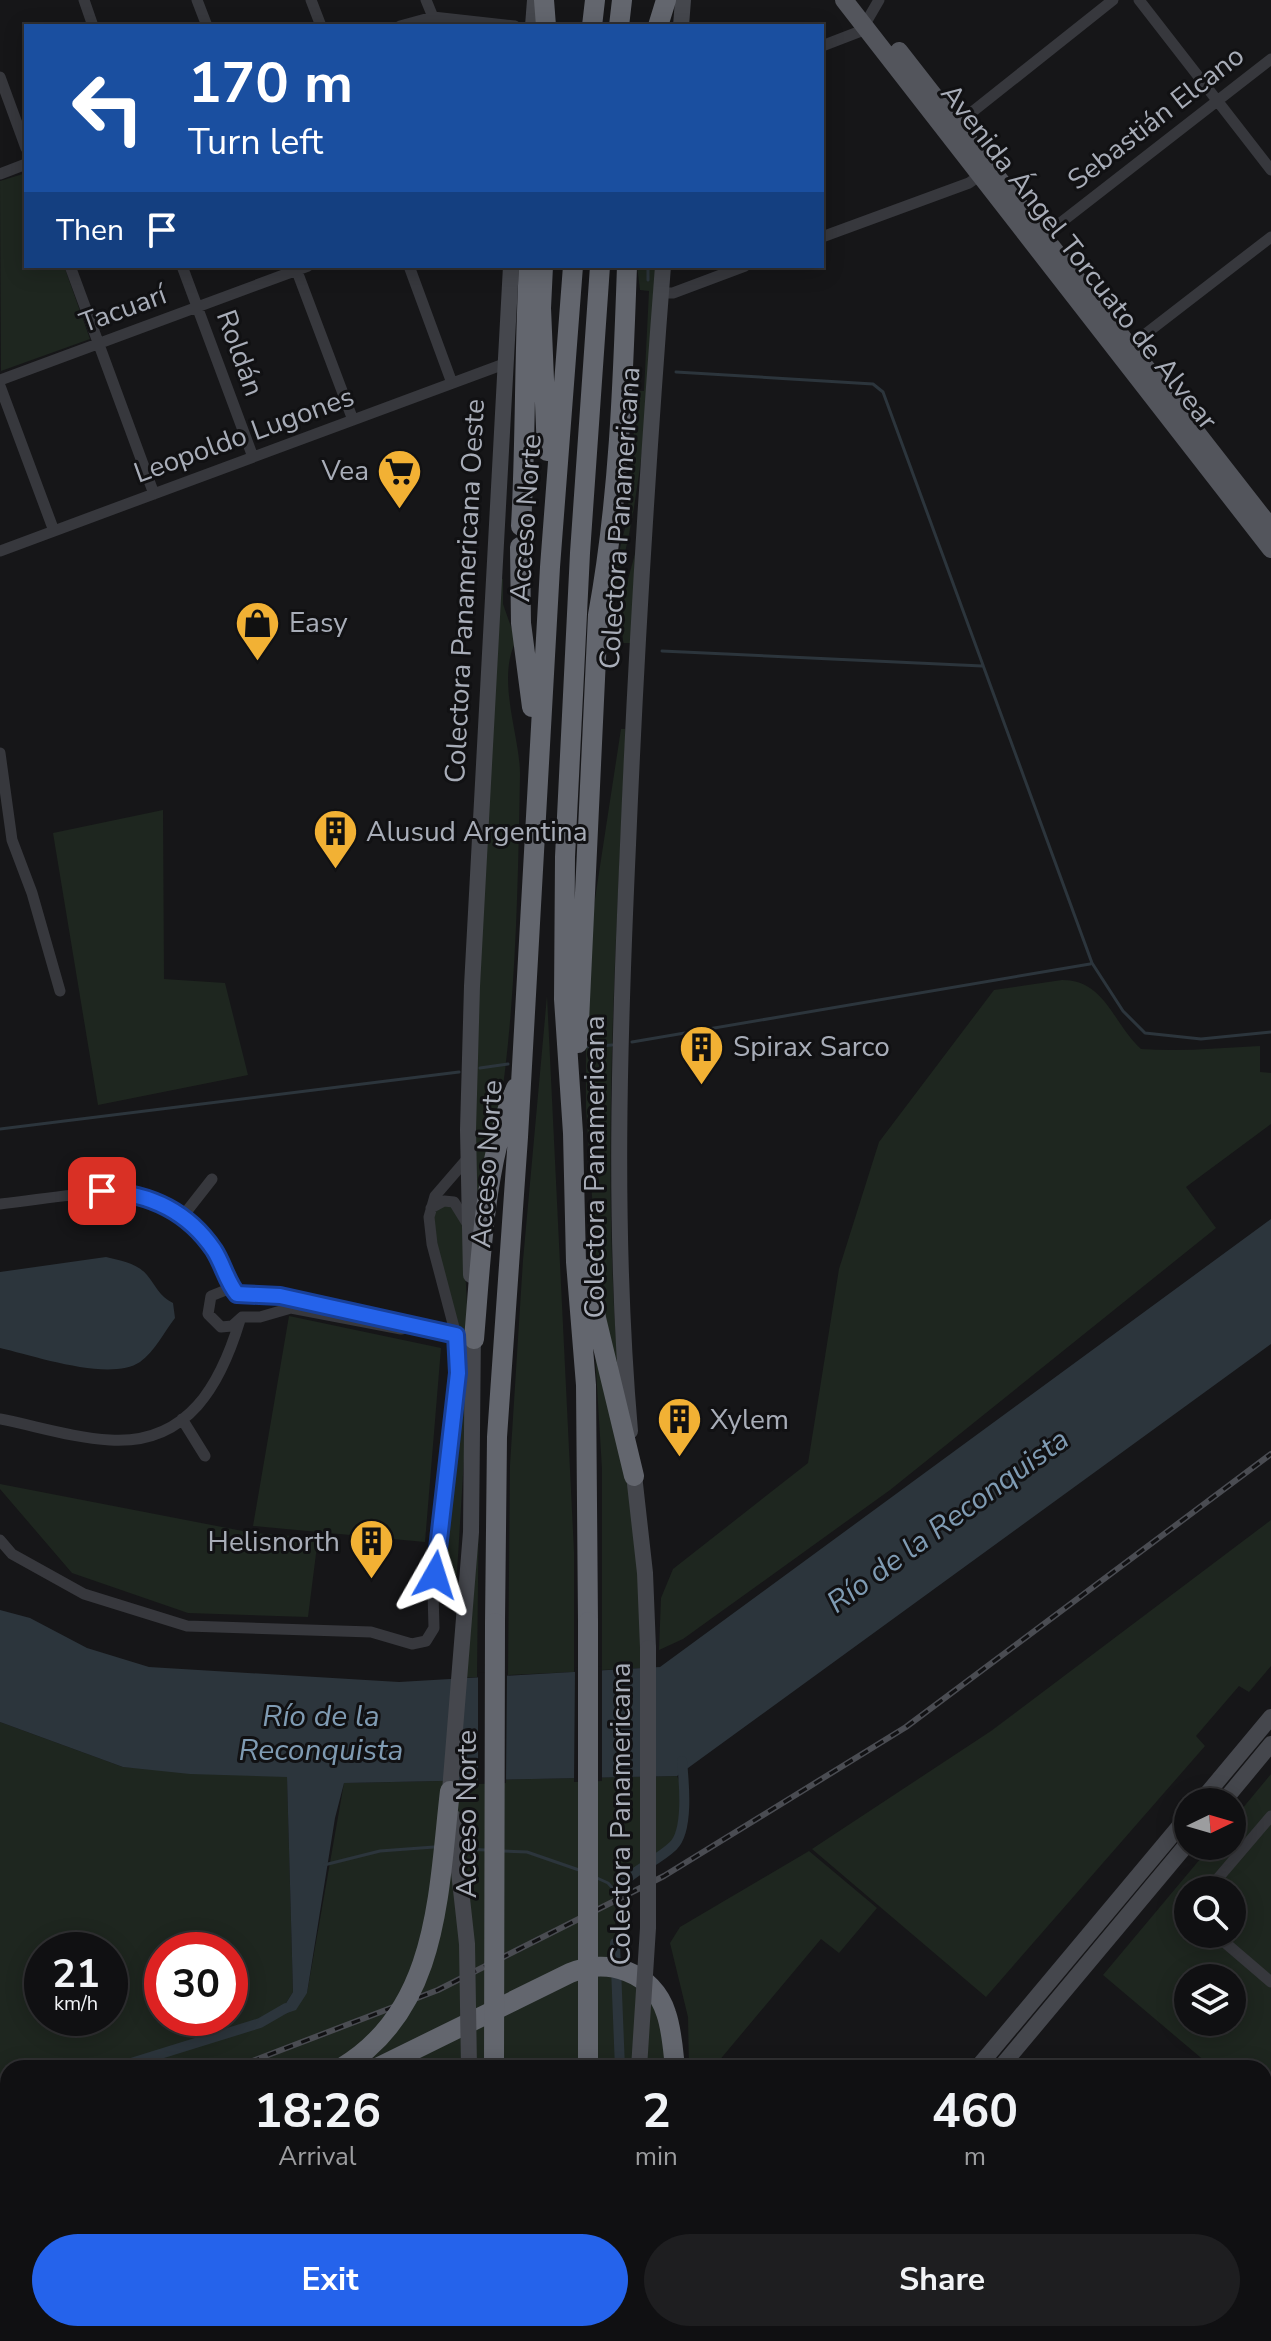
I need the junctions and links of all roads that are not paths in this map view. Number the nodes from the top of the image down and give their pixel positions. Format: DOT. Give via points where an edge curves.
graph roads {
  1 [pos="84,0"];
  2 [pos="197,0"];
  3 [pos="311,0"];
  4 [pos="426,0"];
  5 [pos="535,0"];
  6 [pos="544,0"];
  7 [pos="595,0"];
  8 [pos="622,0"];
  9 [pos="659,0"];
  10 [pos="666,0"];
  11 [pos="683,0"];
  12 [pos="844,0"];
  13 [pos="1113,0"];
  14 [pos="1139,0"];
  15 [pos="868,10"];
  16 [pos="433,17"];
  17 [pos="92,24"];
  18 [pos="206,24"];
  19 [pos="320,24"];
  20 [pos="407,24"];
  21 [pos="497,24"];
  22 [pos="533,24"];
  23 [pos="546,24"];
  24 [pos="592,24"];
  25 [pos="619,24"];
  26 [pos="656,24"];
  27 [pos="657,24"];
  28 [pos="681,24"];
  29 [pos="824,45"];
  30 [pos="1271,59"];
  31 [pos="0,77"];
  32 [pos="1216,99"];
  33 [pos="957,124"];
  34 [pos="24,143"];
  35 [pos="24,165"];
  36 [pos="1271,170"];
  37 [pos="0,174"];
  38 [pos="979,176"];
  39 [pos="824,236"];
  40 [pos="1038,240"];
  41 [pos="1270,241"];
  42 [pos="71,268"];
  43 [pos="183,268"];
  44 [pos="297,268"];
  45 [pos="300,268"];
  46 [pos="410,268"];
  47 [pos="511,268"];
  48 [pos="529,268"];
  49 [pos="543,268"];
  50 [pos="573,268"];
  51 [pos="600,268"];
  52 [pos="627,268"];
  53 [pos="663,268"];
  54 [pos="740,268"];
  55 [pos="661,293"];
  56 [pos="197,307"];
  57 [pos="98,343"];
  58 [pos="1124,350"];
  59 [pos="504,364"];
  60 [pos="0,383"];
  61 [pos="452,383"];
  62 [pos="353,420"];
  63 [pos="253,457"];
  64 [pos="154,494"];
  65 [pos="1268,517"];
  66 [pos="54,531"];
  67 [pos="1271,549"];
  68 [pos="0,551"];
  69 [pos="550,567"];
  70 [pos="0,753"];
  71 [pos="538,815"];
  72 [pos="60,991"];
  73 [pos="521,1076"];
  74 [pos="573,1133"];
  75 [pos="469,1155"];
  76 [pos="212,1179"];
  77 [pos="0,1204"];
  78 [pos="430,1208"];
  79 [pos="183,1216"];
  80 [pos="470,1232"];
  81 [pos="225,1271"];
  82 [pos="216,1292"];
  83 [pos="236,1294"];
  84 [pos="280,1296"];
  85 [pos="279,1309"];
  86 [pos="241,1319"];
  87 [pos="221,1327"];
  88 [pos="411,1327"];
  89 [pos="465,1337"];
  90 [pos="231,1348"];
  91 [pos="0,1419"];
  92 [pos="182,1419"];
  93 [pos="205,1456"];
  94 [pos="634,1476"];
  95 [pos="0,1540"];
  96 [pos="1271,1717"];
  97 [pos="1271,1744"];
  98 [pos="1212,1788"];
  99 [pos="1235,1788"];
  100 [pos="450,1791"];
  101 [pos="1271,1816"];
  102 [pos="1174,1833"];
  103 [pos="1174,1860"];
  104 [pos="1220,1876"];
  105 [pos="1231,1948"];
  106 [pos="1271,1982"];
  107 [pos="352,2060"];
  108 [pos="393,2060"];
  109 [pos="469,2060"];
  110 [pos="494,2060"];
  111 [pos="588,2060"];
  112 [pos="640,2060"];
  113 [pos="674,2060"];
  114 [pos="984,2060"];
  115 [pos="1007,2060"];
  1 -- 17 [label="street"];
  2 -- 18 [label="street"];
  3 -- 19 [label="street"];
  4 -- 16 [label="street"];
  5 -- 22 [label="street"];
  6 -- 23 [label="highway"];
  7 -- 24 [label="highway"];
  8 -- 25 [label="highway"];
  9 -- 26 [label="highway"];
  10 -- 27 [label="highway"];
  11 -- 28 [label="street"];
  12 -- 15 [label="main road, Avenida Ángel Torcuato de Alvear"];
  13 -- 33 [label="street"];
  14 -- 32 [label="street"];
  15 -- 29 [label="street" via="858,33"];
  15 -- 33 [label="main road, Avenida Ángel Torcuato de Alvear"];
  15 -- 38 [label="main road, Avenida Ángel Torcuato de Alvear"];
  16 -- 20 [label="street"];
  16 -- 21 [label="street"];
  30 -- 32 [label="street, Sebastián Elcano"];
  31 -- 34 [label="street"];
  32 -- 36 [label="street"];
  32 -- 40 [label="street, Sebastián Elcano"];
  33 -- 40 [label="main road, Avenida Ángel Torcuato de Alvear"];
  35 -- 37 [label="street"];
  38 -- 39 [label="street"];
  38 -- 40 [label="main road, Avenida Ángel Torcuato de Alvear"];
  40 -- 58 [label="main road, Avenida Ángel Torcuato de Alvear"];
  41 -- 58 [label="street"];
  42 -- 57 [label="street"];
  43 -- 56 [label="street, Roldán"];
  44 -- 56 [label="street, Tacuarí"];
  45 -- 62 [label="street"];
  46 -- 61 [label="street"];
  47 -- 59 [label="street, Colectora Panamericana Oeste"];
  48 -- 71 [label="highway" via="520,610"];
  49 -- 69 [label="highway"];
  50 -- 69 [label="highway, Acceso Norte"];
  51 -- 74 [label="highway, Acceso Norte" via="565,857 564,999"];
  52 -- 74 [label="highway" via="620,430 598,615"];
  53 -- 55 [label="street, Colectora Panamericana"];
  54 -- 55 [label="street"];
  55 -- 94 [label="street, Colectora Panamericana" via="639,591 620,1008 619,1296"];
  56 -- 57 [label="street, Tacuarí"];
  56 -- 63 [label="street, Roldán"];
  57 -- 60 [label="street, Tacuarí"];
  57 -- 64 [label="street"];
  58 -- 65 [label="main road, Avenida Ángel Torcuato de Alvear"];
  58 -- 67 [label="main road, Avenida Ángel Torcuato de Alvear"];
  59 -- 61 [label="street, Leopoldo Lugones"];
  59 -- 75 [label="street, Colectora Panamericana Oeste" via="479,814"];
  60 -- 66 [label="street"];
  61 -- 62 [label="street, Leopoldo Lugones"];
  62 -- 63 [label="street, Leopoldo Lugones"];
  63 -- 64 [label="street, Leopoldo Lugones"];
  64 -- 66 [label="street, Leopoldo Lugones"];
  66 -- 68 [label="street, Leopoldo Lugones"];
  69 -- 71 [label="highway, Acceso Norte"];
  70 -- 72 [label="street" via="12,840"];
  71 -- 73 [label="highway, Acceso Norte"];
  73 -- 89 [label="highway" via="503,1116"];
  73 -- 110 [label="highway, Acceso Norte, bridge" via="497,1437"];
  74 -- 94 [label="highway" via="596,1318"];
  74 -- 111 [label="highway, Acceso Norte, bridge" via="586,1385"];
  75 -- 78 [label="street"];
  75 -- 80 [label="street, Colectora Panamericana Oeste"];
  76 -- 79 [label="street"];
  77 -- 79 [label="street" via="126,1192"];
  78 -- 80 [label="street" via="454,1202"];
  78 -- 89 [label="street" via="430,1234"];
  79 -- 81 [label="street" via="215,1251"];
  80 -- 89 [label="street, Colectora Panamericana Oeste"];
  81 -- 82 [label="street"];
  81 -- 83 [label="street"];
  82 -- 83 [label="street"];
  82 -- 87 [label="street" via="207,1308"];
  83 -- 84 [label="street"];
  83 -- 86 [label="street" via="242,1301"];
  84 -- 85 [label="street"];
  84 -- 88 [label="street" via="403,1320"];
  85 -- 86 [label="street"];
  85 -- 88 [label="street"];
  86 -- 87 [label="street"];
  86 -- 90 [label="street"];
  87 -- 90 [label="street"];
  88 -- 89 [label="street"];
  89 -- 95 [label="street" via="435,1569 434,1628 421,1643 371,1632 187,1626 84,1594 12,1554"];
  89 -- 100 [label="street, Colectora Panamericana Oeste" via="474,1473"];
  90 -- 92 [label="street" via="217,1383"];
  91 -- 92 [label="street" via="110,1440 152,1433"];
  92 -- 93 [label="street"];
  94 -- 112 [label="street, Colectora Panamericana, bridge" via="648,1648 648,1928"];
  96 -- 98 [label="street"];
  97 -- 99 [label="street"];
  100 -- 107 [label="highway, bridge" via="434,1920 413,1992 383,2037"];
  100 -- 109 [label="street, Colectora Panamericana Oeste, bridge" via="467,1944"];
  101 -- 104 [label="street"];
  102 -- 114 [label="street"];
  103 -- 115 [label="street"];
  105 -- 106 [label="street"];
  108 -- 113 [label="highway" via="570,1973 607,1966 650,1985 663,2003"];
}
